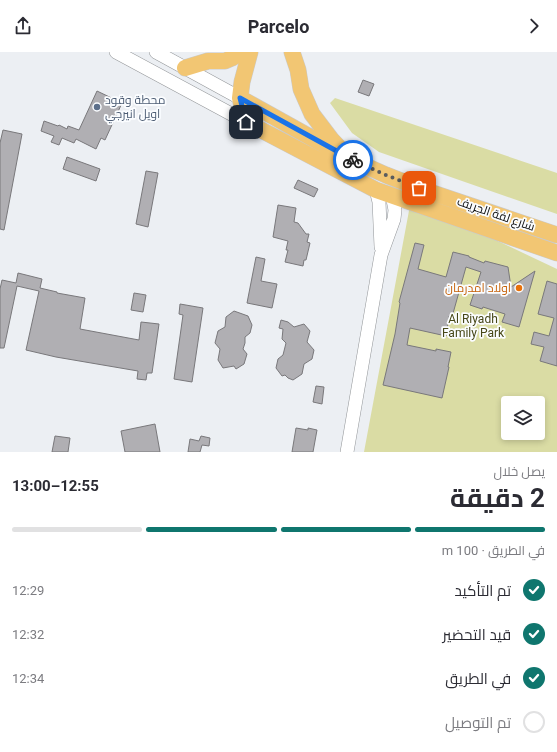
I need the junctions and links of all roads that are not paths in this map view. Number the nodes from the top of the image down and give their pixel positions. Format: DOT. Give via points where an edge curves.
graph roads {
  1 [pos="116,52"];
  2 [pos="156,52"];
  3 [pos="241,52"];
  4 [pos="250,52"];
  5 [pos="292,52"];
  6 [pos="303,52"];
  7 [pos="185,68"];
  8 [pos="298,70"];
  9 [pos="240,98"];
  10 [pos="246,122"];
  11 [pos="350,159"];
  12 [pos="383,192"];
  13 [pos="557,235"];
  14 [pos="557,253"];
  15 [pos="347,452"];
  1 -- 10 [label="street"];
  2 -- 7 [label="street"];
  3 -- 7 [label="main road" via="225,61 208,61"];
  4 -- 9 [label="main road"];
  5 -- 8 [label="main road, شارع لفة الجريف"];
  6 -- 8 [label="main road"];
  7 -- 9 [label="street"];
  8 -- 11 [label="main road, شارع لفة الجريف" via="312,114"];
  9 -- 10 [label="main road"];
  9 -- 11 [label="main road"];
  10 -- 12 [label="main road, شارع لفة الجريف"];
  11 -- 13 [label="main road, شارع لفة الجريف" via="427,191"];
  12 -- 14 [label="main road, شارع لفة الجريف"];
  12 -- 15 [label="street" via="379,202 381,255"];
}
